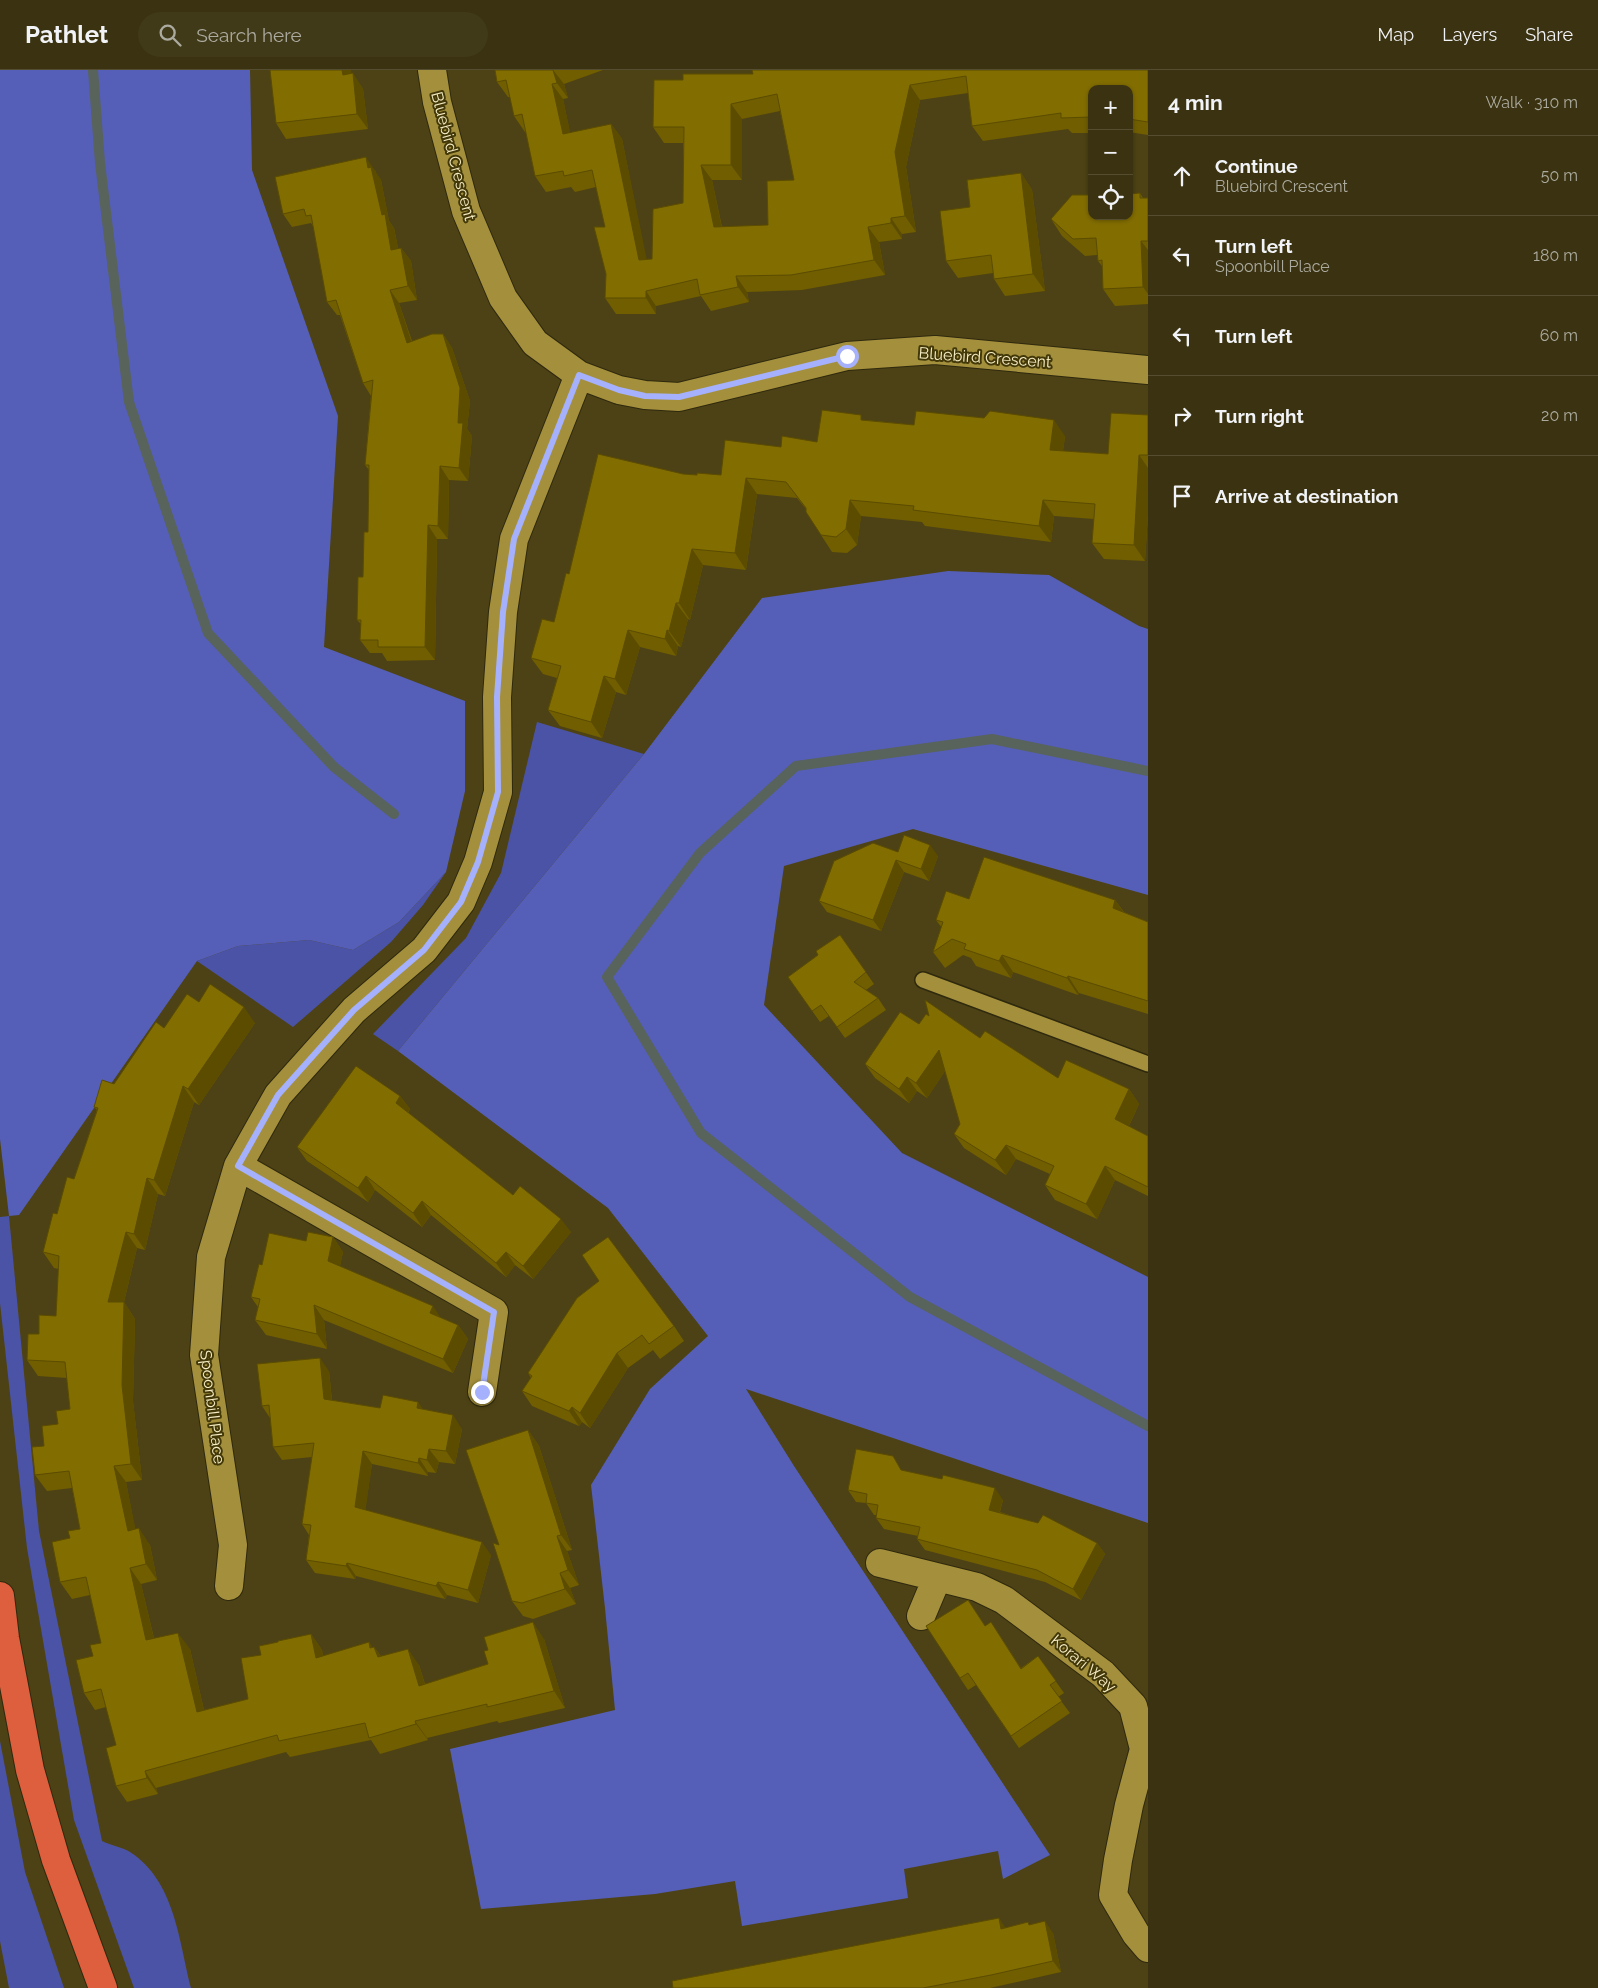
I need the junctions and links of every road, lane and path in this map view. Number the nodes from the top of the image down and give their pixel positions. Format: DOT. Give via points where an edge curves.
graph roads {
  1 [pos="432,70"];
  2 [pos="1148,370"];
  3 [pos="579,375"];
  4 [pos="923,980"];
  5 [pos="1148,1064"];
  6 [pos="238,1166"];
  7 [pos="482,1392"];
  8 [pos="880,1563"];
  9 [pos="937,1578"];
  10 [pos="229,1586"];
  11 [pos="0,1596"];
  12 [pos="921,1616"];
  13 [pos="1148,1948"];
  14 [pos="103,1988"];
  1 -- 3 [label="street, Bluebird Crescent" via="437,102 466,211 503,298 535,343"];
  2 -- 3 [label="street, Bluebird Crescent" via="935,350 847,356 679,397 636,394"];
  3 -- 6 [label="street, Spoonbill Place" via="514,539 503,612 497,697 498,792 475,870 461,902 424,950 354,1010 278,1095"];
  4 -- 5 [label="lane"];
  6 -- 7 [label="street" via="494,1312"];
  6 -- 10 [label="street, Spoonbill Place" via="211,1257 204,1355 233,1545"];
  8 -- 9 [label="street, Korari Way"];
  9 -- 12 [label="street"];
  9 -- 13 [label="street, Korari Way" via="977,1587 1004,1600 1103,1674 1133,1706 1144,1749 1129,1805 1113,1895"];
  11 -- 14 [label="highway" via="30,1770 56,1860"];
}
